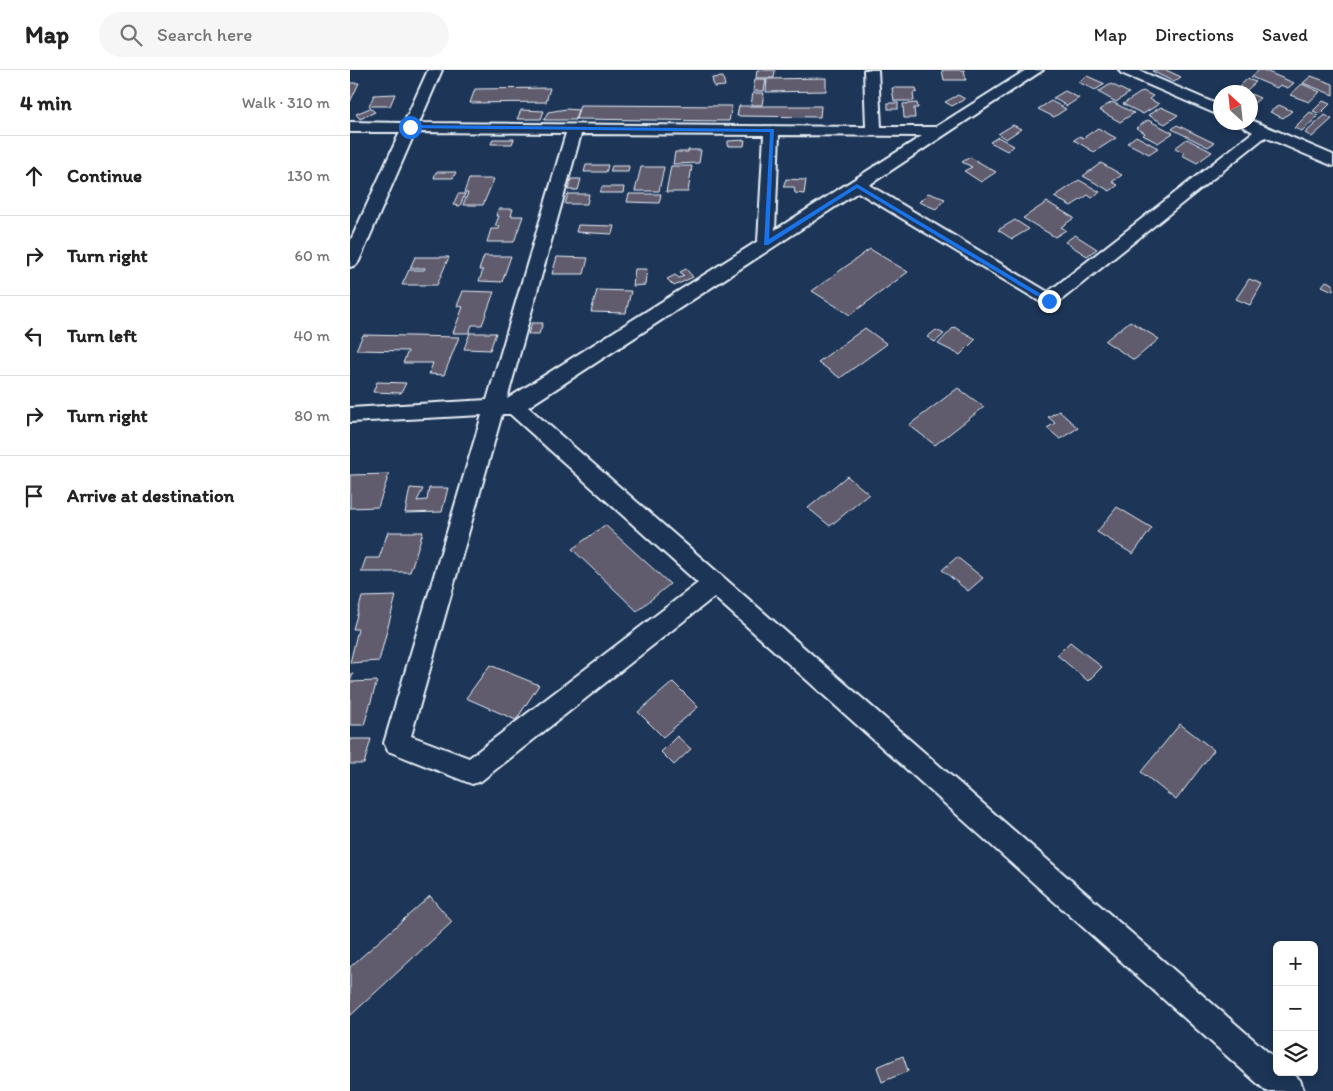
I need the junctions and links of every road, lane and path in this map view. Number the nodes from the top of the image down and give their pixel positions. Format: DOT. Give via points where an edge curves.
graph roads {
  1 [pos="436,70"];
  2 [pos="871,70"];
  3 [pos="1036,70"];
  4 [pos="1126,70"];
  5 [pos="1213,109"];
  6 [pos="350,127"];
  7 [pos="410,127"];
  8 [pos="575,129"];
  9 [pos="1258,129"];
  10 [pos="772,131"];
  11 [pos="1263,131"];
  12 [pos="874,132"];
  13 [pos="939,132"];
  14 [pos="1333,161"];
  15 [pos="857,185"];
  16 [pos="766,244"];
  17 [pos="350,261"];
  18 [pos="504,407"];
  19 [pos="350,415"];
  20 [pos="715,583"];
  21 [pos="1289,1091"];
  1 -- 7 [label="street"];
  2 -- 12 [label="street"];
  3 -- 13 [label="street"];
  4 -- 5 [label="street"];
  6 -- 7 [label="street"];
  7 -- 8 [label="street"];
  7 -- 17 [label="street"];
  8 -- 10 [label="street"];
  8 -- 18 [label="street"];
  9 -- 11 [label="street"];
  10 -- 12 [label="street"];
  10 -- 16 [label="street"];
  11 -- 14 [label="street"];
  11 -- 15 [label="street" via="1049,301"];
  12 -- 13 [label="street"];
  13 -- 15 [label="street"];
  15 -- 16 [label="street"];
  16 -- 18 [label="street"];
  18 -- 19 [label="street"];
  18 -- 20 [label="street"];
  18 -- 20 [label="street" via="397,743 472,772"];
  20 -- 21 [label="street"];
}
